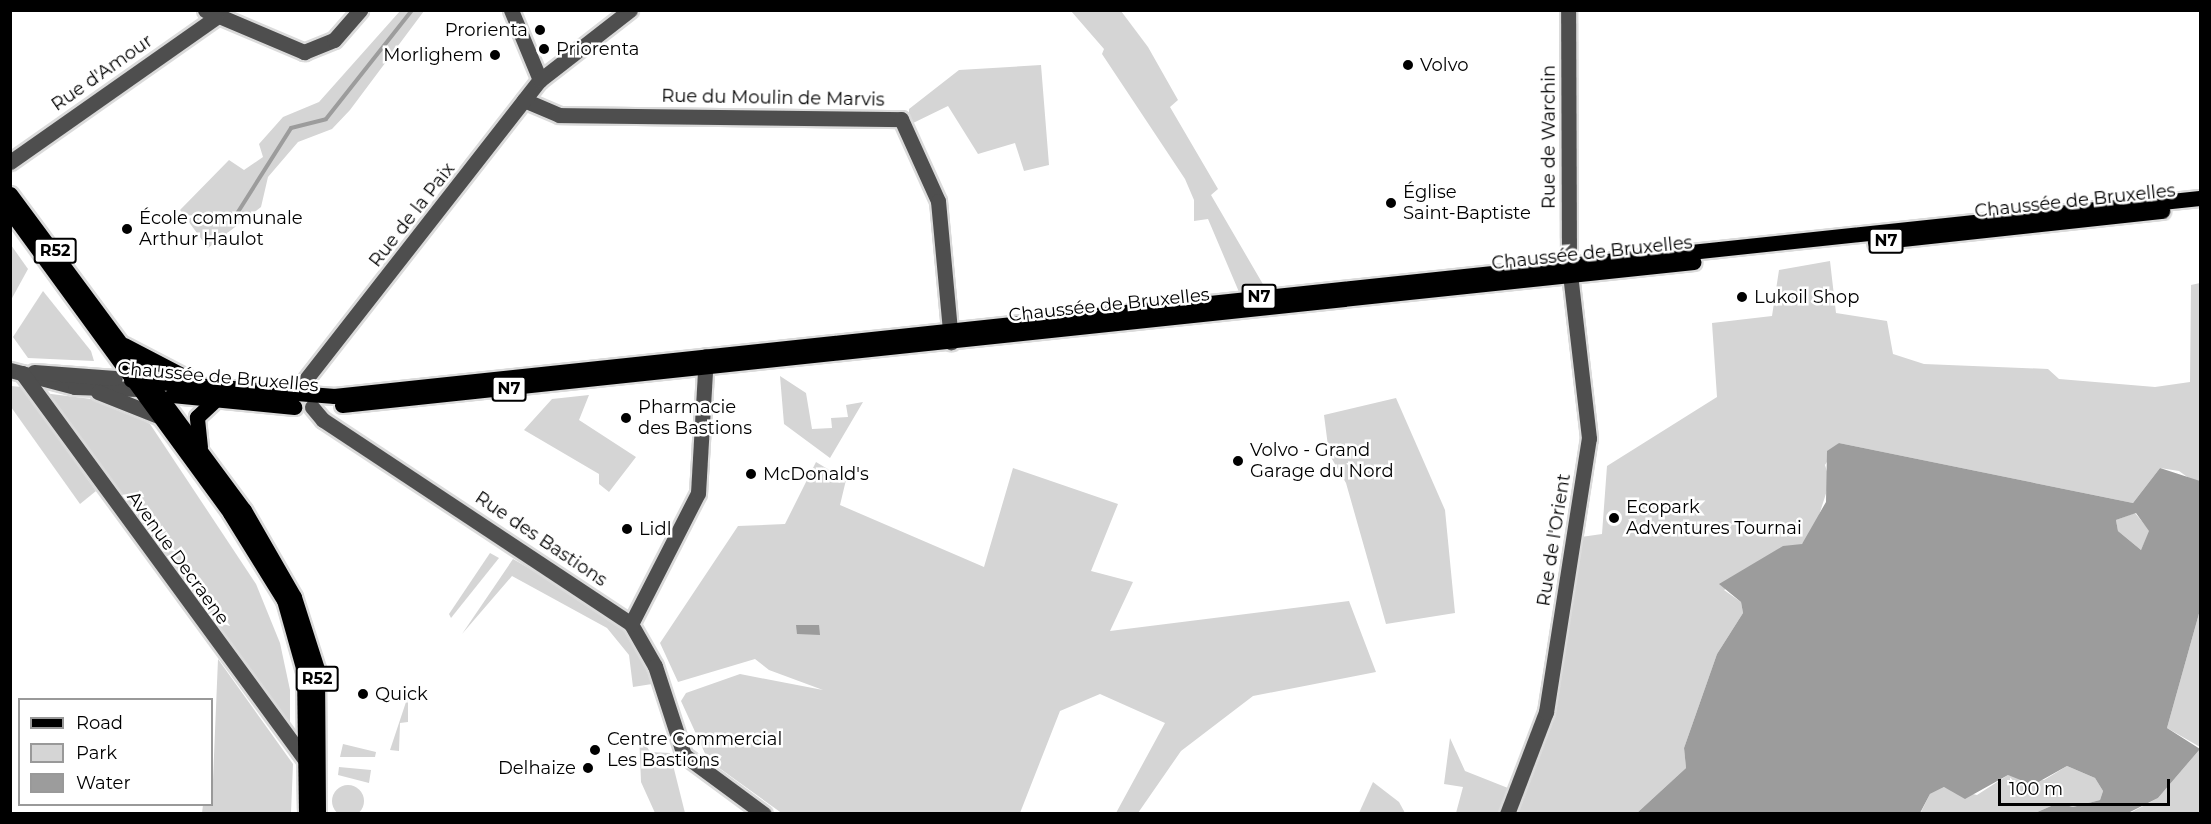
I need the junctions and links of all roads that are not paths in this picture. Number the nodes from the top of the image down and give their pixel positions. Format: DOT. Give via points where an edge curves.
graph roads {
  1 [pos="360,10"];
  2 [pos="510,10"];
  3 [pos="630,10"];
  4 [pos="1569,10"];
  5 [pos="210,14"];
  6 [pos="540,80"];
  7 [pos="524,100"];
  8 [pos="10,162"];
  9 [pos="10,194"];
  10 [pos="2200,198"];
  11 [pos="2200,207"];
  12 [pos="10,211"];
  13 [pos="1570,270"];
  14 [pos="950,336"];
  15 [pos="121,344"];
  16 [pos="706,362"];
  17 [pos="16,371"];
  18 [pos="314,373"];
  19 [pos="142,386"];
  20 [pos="199,386"];
  21 [pos="75,387"];
  22 [pos="328,396"];
  23 [pos="292,397"];
  24 [pos="216,399"];
  25 [pos="312,407"];
  26 [pos="158,416"];
  27 [pos="201,449"];
  28 [pos="631,624"];
  29 [pos="307,763"];
  30 [pos="306,813"];
  31 [pos="318,813"];
  32 [pos="764,813"];
  33 [pos="1507,813"];
  1 -- 5 [label="street" via="334,40 304,52"];
  2 -- 6 [label="street"];
  3 -- 6 [label="street, Rue de la Paix"];
  4 -- 13 [label="street, Rue de Warchin"];
  5 -- 8 [label="street, Rue d'Amour"];
  6 -- 7 [label="street, Rue de la Paix"];
  7 -- 14 [label="street, Rue du Moulin de Marvis" via="559,116 901,119 938,201"];
  7 -- 18 [label="street, Rue de la Paix"];
  9 -- 15 [label="main road, R52"];
  10 -- 13 [label="main road, Chaussée de Bruxelles / N7"];
  11 -- 13 [label="main road, Chaussée de Bruxelles / N7"];
  12 -- 19 [label="main road, R52"];
  13 -- 14 [label="main road, Chaussée de Bruxelles / N7"];
  13 -- 33 [label="street, Rue de l'Orient" via="1589,438 1546,712"];
  14 -- 16 [label="main road, Chaussée de Bruxelles / N7"];
  15 -- 19 [label="main road, R52"];
  15 -- 20 [label="main road"];
  16 -- 22 [label="main road, Chaussée de Bruxelles / N7"];
  16 -- 25 [label="main road, Chaussée de Bruxelles / N7"];
  16 -- 28 [label="street" via="698,493"];
  17 -- 19 [label="street, Chaussée de Bruxelles"];
  17 -- 21 [label="street, Chaussée de Bruxelles"];
  17 -- 29 [label="street, Avenue Decraene"];
  18 -- 22 [label="street"];
  18 -- 23 [label="street, Rue de la Paix"];
  19 -- 20 [label="main road, Chaussée de Bruxelles / N7"];
  19 -- 21 [label="street, Chaussée de Bruxelles"];
  19 -- 24 [label="main road, Chaussée de Bruxelles / N7"];
  19 -- 26 [label="main road, R52"];
  19 -- 27 [label="main road, R52"];
  20 -- 23 [label="main road, Chaussée de Bruxelles / N7"];
  21 -- 26 [label="street" via="119,398"];
  22 -- 23 [label="main road, Chaussée de Bruxelles / N7"];
  24 -- 25 [label="main road, Chaussée de Bruxelles / N7"];
  24 -- 27 [label="main road" via="197,417"];
  25 -- 28 [label="street, Rue des Bastions" via="323,420"];
  26 -- 29 [label="main road, R52" via="254,547 284,600 304,671"];
  27 -- 31 [label="main road, R52" via="268,546 304,624 317,669"];
  28 -- 32 [label="street, Rue des Bastions" via="655,666 684,754"];
  29 -- 30 [label="main road, R52"];
}
